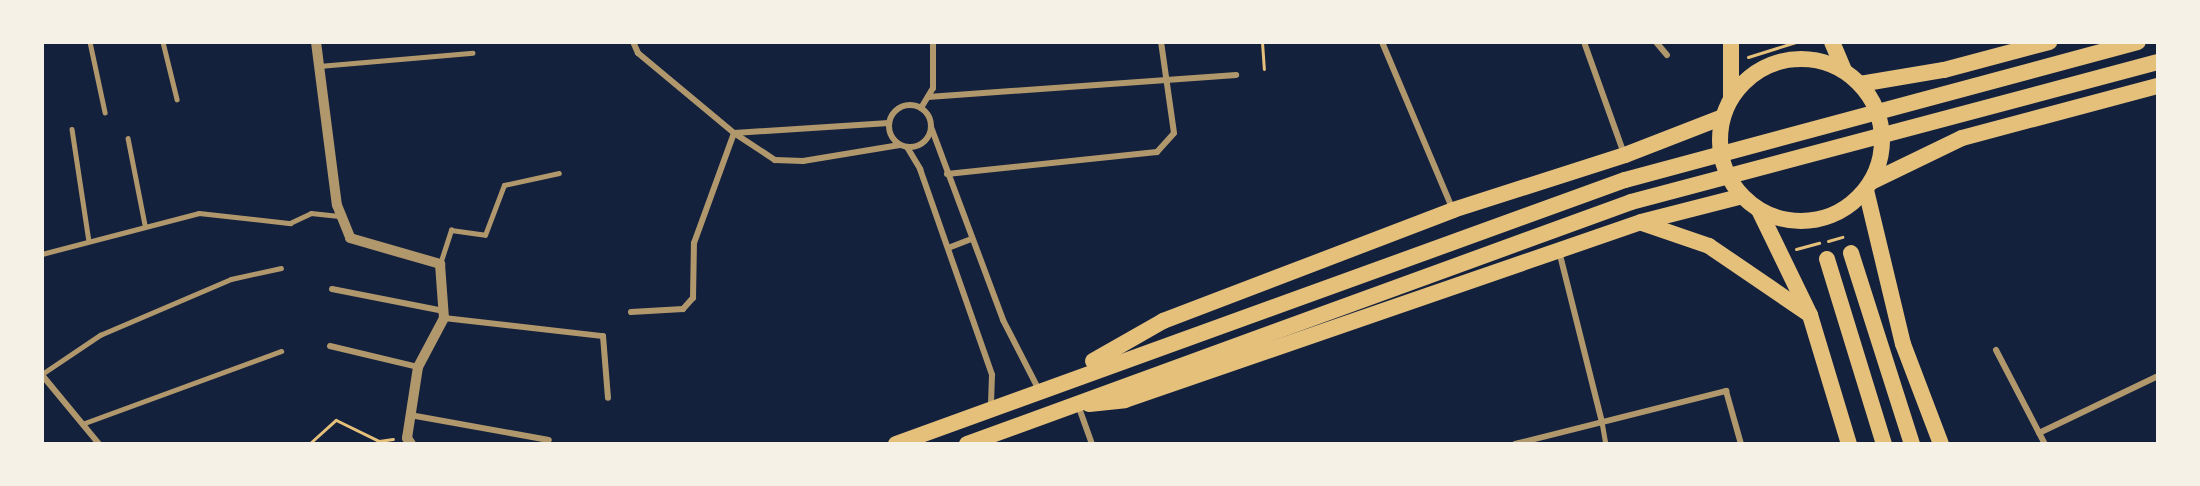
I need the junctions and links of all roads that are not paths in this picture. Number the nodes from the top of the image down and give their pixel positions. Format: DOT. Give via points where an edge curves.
graph roads {
  1 [pos="90,42"];
  2 [pos="163,42"];
  3 [pos="316,42"];
  4 [pos="633,42"];
  5 [pos="933,42"];
  6 [pos="1161,42"];
  7 [pos="1382,42"];
  8 [pos="1584,42"];
  9 [pos="1656,42"];
  10 [pos="1731,42"];
  11 [pos="1832,42"];
  12 [pos="2049,42"];
  13 [pos="2138,42"];
  14 [pos="472,53"];
  15 [pos="1667,55"];
  16 [pos="2158,62"];
  17 [pos="319,66"];
  18 [pos="1844,70"];
  19 [pos="1944,70"];
  20 [pos="1236,75"];
  21 [pos="1167,80"];
  22 [pos="1860,84"];
  23 [pos="2158,86"];
  24 [pos="928,98"];
  25 [pos="1731,98"];
  26 [pos="177,99"];
  27 [pos="921,108"];
  28 [pos="105,112"];
  29 [pos="1723,117"];
  30 [pos="889,123"];
  31 [pos="931,127"];
  32 [pos="72,129"];
  33 [pos="734,132"];
  34 [pos="128,138"];
  35 [pos="1962,138"];
  36 [pos="903,146"];
  37 [pos="1625,155"];
  38 [pos="559,173"];
  39 [pos="947,174"];
  40 [pos="1868,186"];
  41 [pos="1742,196"];
  42 [pos="1486,200"];
  43 [pos="1453,210"];
  44 [pos="1758,210"];
  45 [pos="342,216"];
  46 [pos="1641,222"];
  47 [pos="145,225"];
  48 [pos="971,239"];
  49 [pos="88,241"];
  50 [pos="948,248"];
  51 [pos="1559,251"];
  52 [pos="1851,253"];
  53 [pos="42,254"];
  54 [pos="1827,259"];
  55 [pos="440,264"];
  56 [pos="281,268"];
  57 [pos="1498,272"];
  58 [pos="332,290"];
  59 [pos="631,312"];
  60 [pos="444,315"];
  61 [pos="1810,315"];
  62 [pos="330,346"];
  63 [pos="1996,350"];
  64 [pos="281,351"];
  65 [pos="418,367"];
  66 [pos="42,375"];
  67 [pos="2158,376"];
  68 [pos="1045,388"];
  69 [pos="608,398"];
  70 [pos="1077,402"];
  71 [pos="991,408"];
  72 [pos="410,414"];
  73 [pos="1602,422"];
  74 [pos="82,424"];
  75 [pos="2039,433"];
  76 [pos="549,440"];
  77 [pos="409,441"];
  78 [pos="1527,443"];
  79 [pos="99,444"];
  80 [pos="896,444"];
  81 [pos="967,444"];
  82 [pos="1092,444"];
  83 [pos="1515,444"];
  84 [pos="1606,444"];
  85 [pos="1741,444"];
  86 [pos="1848,444"];
  87 [pos="1884,444"];
  88 [pos="1912,444"];
  89 [pos="1941,444"];
  90 [pos="2045,444"];
  1 -- 28 [label="lane"];
  2 -- 26 [label="lane"];
  3 -- 17 [label="street"];
  4 -- 33 [label="street" via="638,53"];
  5 -- 24 [label="street" via="933,88"];
  6 -- 21 [label="street"];
  7 -- 43 [label="street"];
  8 -- 37 [label="street"];
  9 -- 15 [label="street"];
  10 -- 25 [label="highway" via="1735,61"];
  11 -- 18 [label="highway"];
  12 -- 19 [label="highway"];
  13 -- 68 [label="highway" via="1625,180"];
  14 -- 17 [label="lane"];
  16 -- 70 [label="highway" via="1631,202"];
  17 -- 45 [label="street"];
  18 -- 22 [label="highway"];
  18 -- 25 [label="highway" via="1803,58 1758,69"];
  19 -- 22 [label="highway"];
  19 -- 35 [label="highway"];
  20 -- 21 [label="street"];
  21 -- 24 [label="street"];
  21 -- 39 [label="street" via="1174,133 1157,152"];
  22 -- 40 [label="highway" via="1873,101 1882,131 1880,163"];
  23 -- 35 [label="highway"];
  24 -- 27 [label="street"];
  25 -- 29 [label="highway"];
  27 -- 30 [label="street" via="900,108"];
  27 -- 31 [label="street"];
  29 -- 37 [label="highway"];
  29 -- 41 [label="highway" via="1722,159"];
  30 -- 33 [label="street"];
  30 -- 36 [label="street"];
  31 -- 36 [label="street" via="926,140"];
  31 -- 39 [label="street"];
  32 -- 49 [label="lane"];
  33 -- 36 [label="street" via="775,160 803,161"];
  33 -- 59 [label="street" via="694,243 693,298 682,309"];
  34 -- 47 [label="lane"];
  35 -- 40 [label="highway"];
  36 -- 50 [label="street" via="920,169"];
  37 -- 42 [label="highway"];
  37 -- 46 [label="highway" via="1648,166 1657,183 1656,202"];
  38 -- 55 [label="lane" via="504,185 485,235 451,230"];
  39 -- 48 [label="street"];
  40 -- 44 [label="highway" via="1840,211 1799,221"];
  40 -- 89 [label="highway" via="1904,344"];
  41 -- 44 [label="highway"];
  41 -- 46 [label="highway"];
  42 -- 43 [label="highway"];
  42 -- 57 [label="highway" via="1507,213 1515,228 1512,257"];
  43 -- 68 [label="highway" via="1163,321"];
  44 -- 61 [label="highway"];
  45 -- 47 [label="lane" via="311,213 290,223 199,213"];
  45 -- 55 [label="street" via="350,238"];
  46 -- 51 [label="highway"];
  46 -- 61 [label="highway" via="1708,246"];
  47 -- 49 [label="lane"];
  48 -- 50 [label="street"];
  48 -- 68 [label="street"];
  49 -- 53 [label="lane"];
  50 -- 71 [label="street" via="992,375"];
  51 -- 57 [label="highway"];
  51 -- 73 [label="street"];
  52 -- 88 [label="highway"];
  54 -- 87 [label="highway"];
  55 -- 60 [label="street"];
  56 -- 66 [label="lane" via="231,279 100,334"];
  57 -- 70 [label="highway" via="1125,400"];
  58 -- 60 [label="street"];
  60 -- 65 [label="street"];
  60 -- 69 [label="street" via="603,336"];
  61 -- 86 [label="highway"];
  62 -- 65 [label="street"];
  63 -- 75 [label="street"];
  64 -- 74 [label="lane"];
  65 -- 72 [label="street"];
  66 -- 74 [label="street"];
  67 -- 75 [label="street"];
  68 -- 71 [label="highway"];
  70 -- 81 [label="highway"];
  70 -- 82 [label="street"];
  71 -- 80 [label="highway"];
  72 -- 76 [label="street"];
  72 -- 77 [label="street"];
  73 -- 78 [label="street"];
  73 -- 84 [label="lane"];
  73 -- 85 [label="street" via="1726,391"];
  74 -- 79 [label="street"];
  75 -- 90 [label="street"];
  78 -- 83 [label="street"];
}
